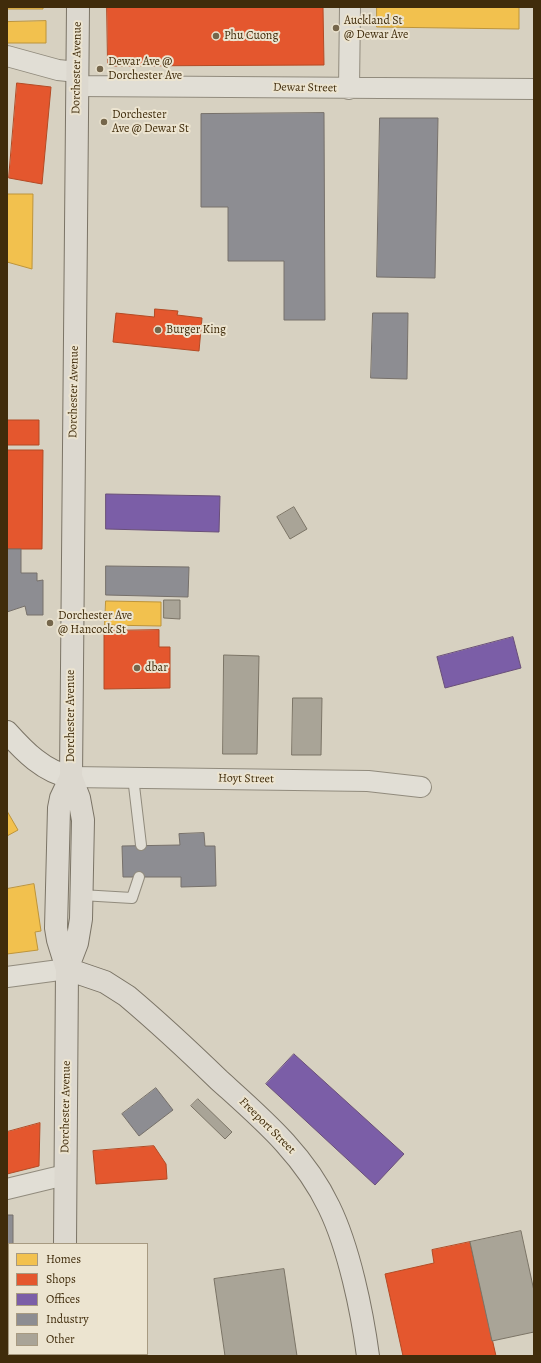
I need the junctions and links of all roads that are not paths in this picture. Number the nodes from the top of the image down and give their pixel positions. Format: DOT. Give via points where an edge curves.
graph roads {
  1 [pos="78,7"];
  2 [pos="350,7"];
  3 [pos="7,56"];
  4 [pos="77,79"];
  5 [pos="349,88"];
  6 [pos="534,89"];
  7 [pos="7,732"];
  8 [pos="71,776"];
  9 [pos="133,778"];
  10 [pos="421,787"];
  11 [pos="141,846"];
  12 [pos="139,877"];
  13 [pos="81,896"];
  14 [pos="67,969"];
  15 [pos="7,977"];
  16 [pos="65,1175"];
  17 [pos="7,1189"];
  18 [pos="64,1243"];
  19 [pos="368,1356"];
  1 -- 4 [label="main road, Dorchester Avenue"];
  2 -- 5 [label="street"];
  3 -- 4 [label="street, Dewar Street" via="58,70"];
  4 -- 5 [label="street, Dewar Street"];
  4 -- 8 [label="main road, Dorchester Avenue"];
  5 -- 6 [label="street, Dewar Street"];
  7 -- 8 [label="main road" via="33,758 54,772"];
  8 -- 9 [label="street, Hoyt Street"];
  8 -- 13 [label="main road, Dorchester Avenue" via="82,815"];
  8 -- 14 [label="main road, Dorchester Avenue" via="59,808 56,917 58,940"];
  9 -- 10 [label="street, Hoyt Street" via="368,781"];
  9 -- 11 [label="lane"];
  12 -- 13 [label="lane" via="132,898"];
  13 -- 14 [label="main road, Dorchester Avenue" via="77,943"];
  14 -- 15 [label="street"];
  14 -- 16 [label="main road, Dorchester Avenue"];
  14 -- 19 [label="main road, Freeport Street" via="105,982 127,996 266,1123 296,1154 320,1190 338,1229 355,1289"];
  16 -- 17 [label="street"];
  16 -- 18 [label="main road, Dorchester Avenue"];
}
